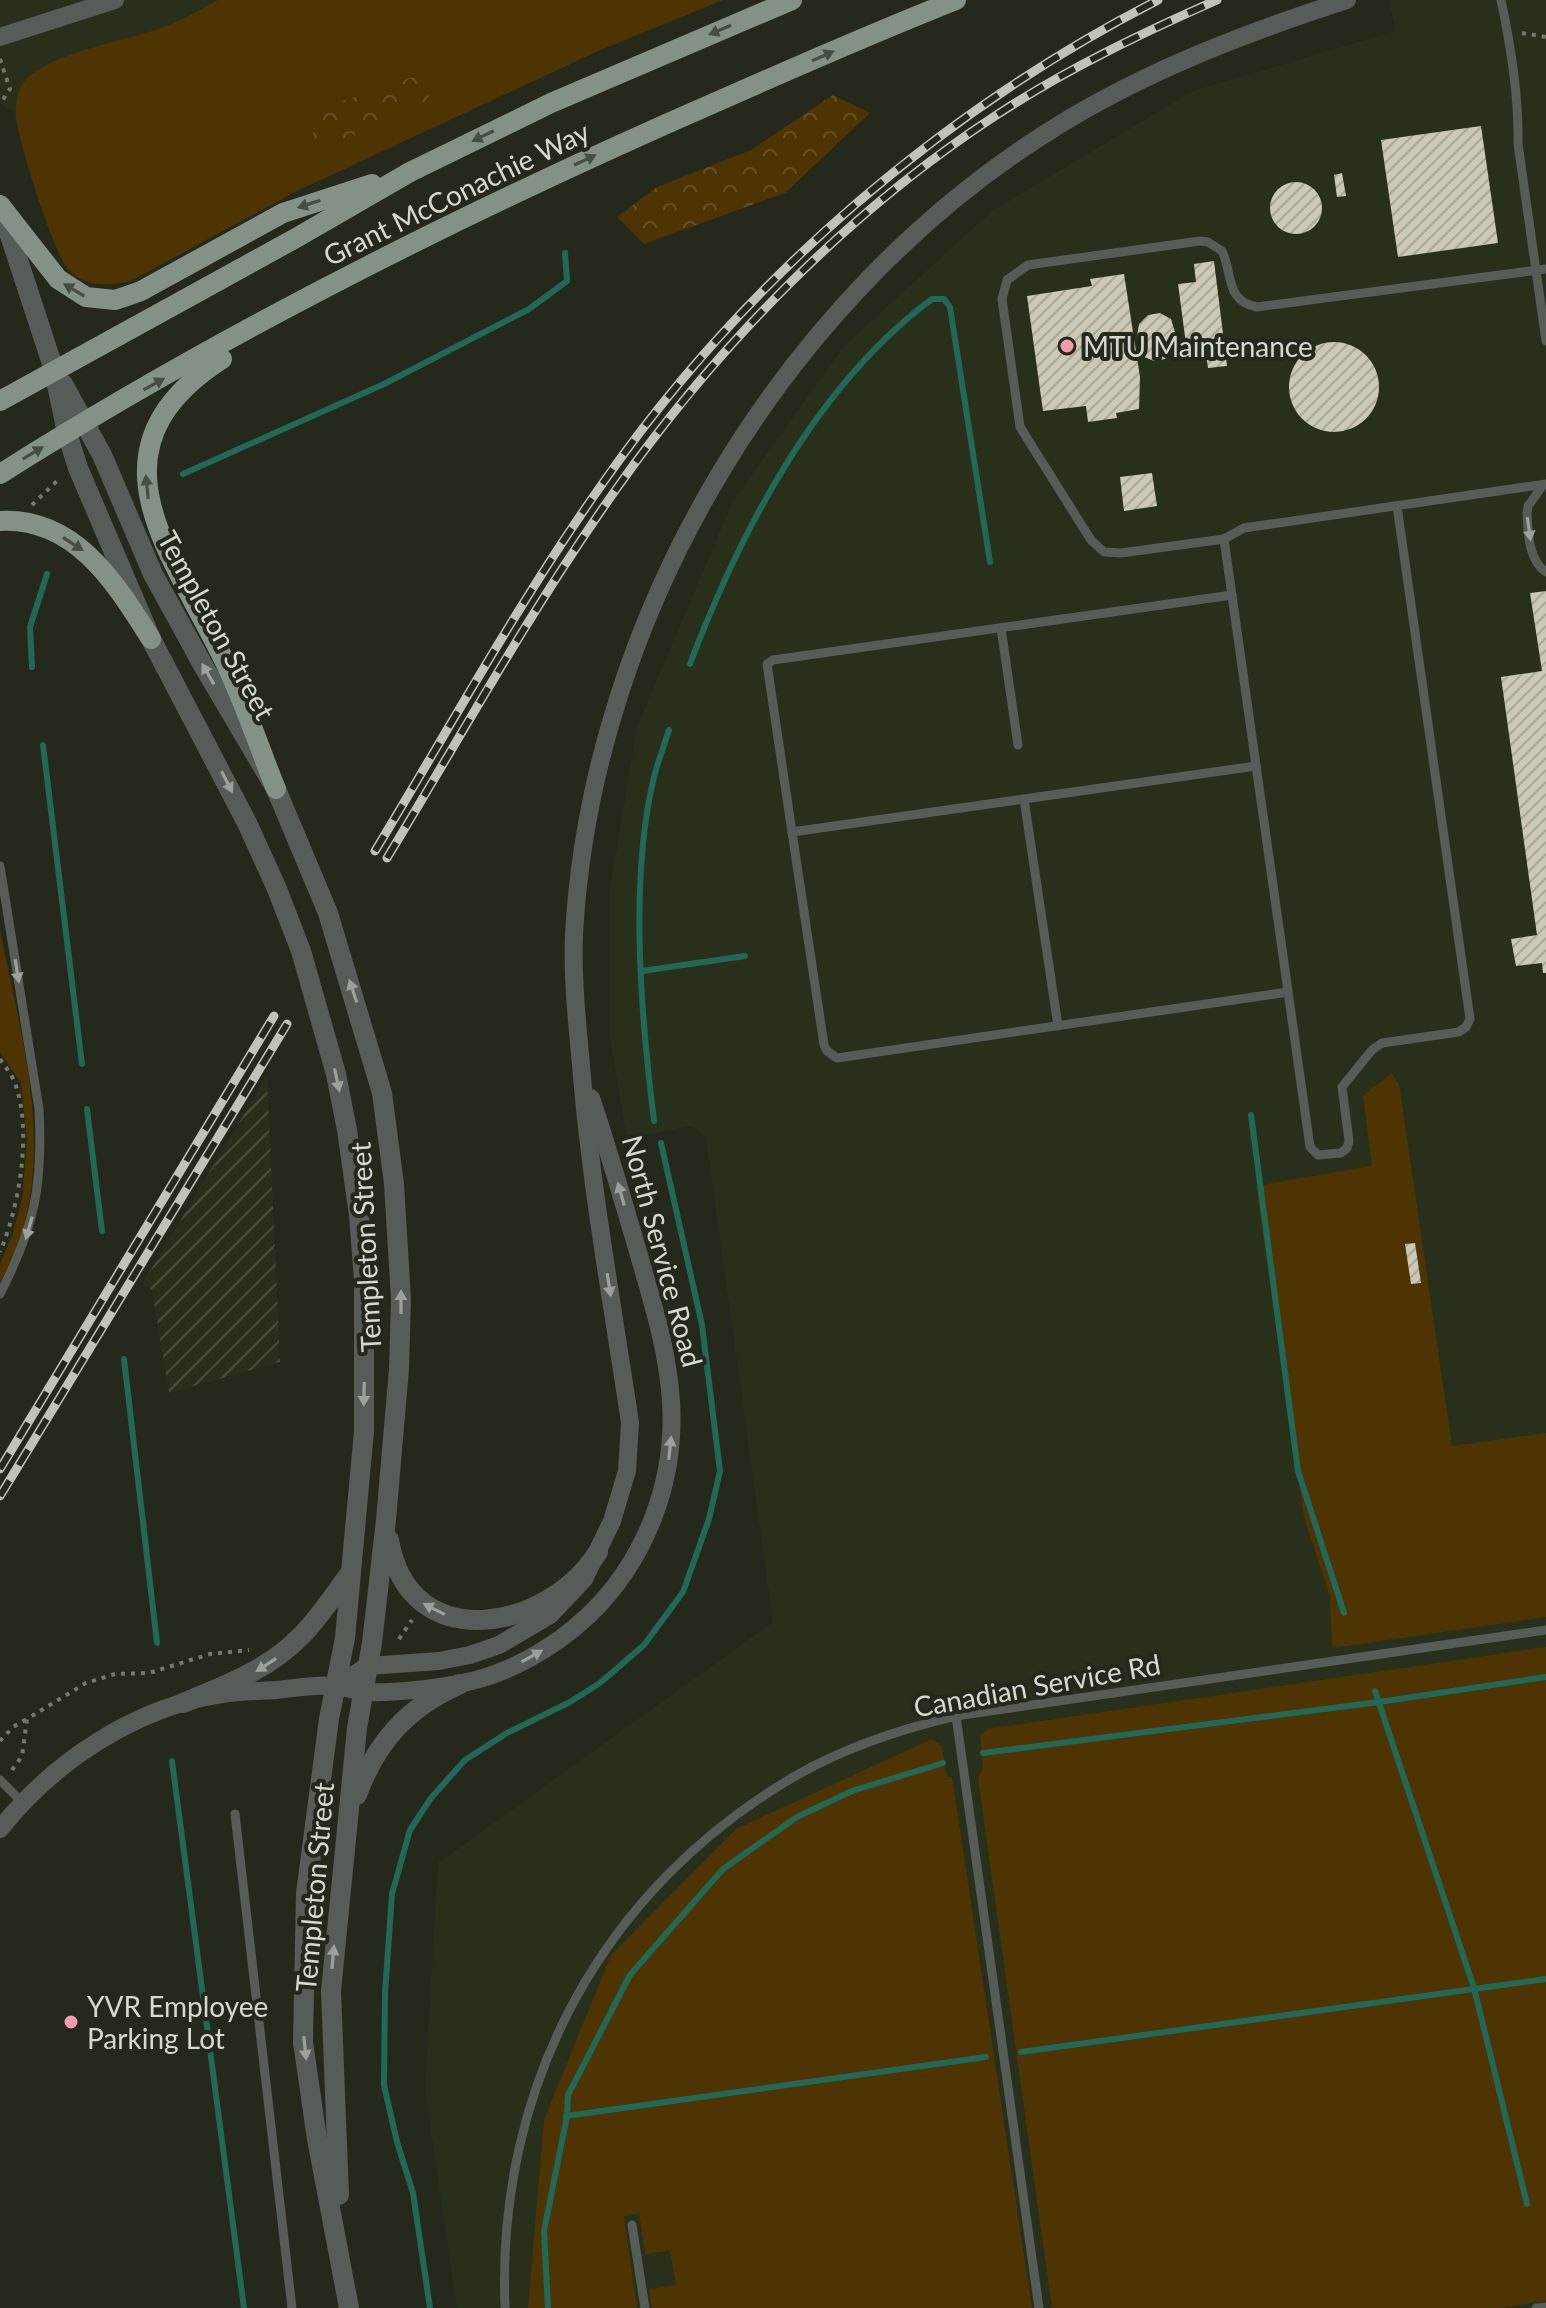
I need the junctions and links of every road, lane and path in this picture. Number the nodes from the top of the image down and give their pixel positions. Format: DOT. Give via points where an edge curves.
graph roads {
  1 [pos="115,0"];
  2 [pos="792,0"];
  3 [pos="956,0"];
  4 [pos="1347,0"];
  5 [pos="1501,0"];
  6 [pos="1508,35"];
  7 [pos="0,37"];
  8 [pos="1546,37"];
  9 [pos="0,59"];
  10 [pos="0,104"];
  11 [pos="410,172"];
  12 [pos="0,205"];
  13 [pos="438,230"];
  14 [pos="1541,270"];
  15 [pos="1546,341"];
  16 [pos="54,370"];
  17 [pos="0,401"];
  18 [pos="86,422"];
  19 [pos="67,433"];
  20 [pos="0,474"];
  21 [pos="59,479"];
  22 [pos="1544,484"];
  23 [pos="1397,506"];
  24 [pos="25,512"];
  25 [pos="0,521"];
  26 [pos="1224,539"];
  27 [pos="1546,572"];
  28 [pos="1232,595"];
  29 [pos="1001,628"];
  30 [pos="151,639"];
  31 [pos="1018,745"];
  32 [pos="1256,766"];
  33 [pos="276,789"];
  34 [pos="1024,799"];
  35 [pos="792,832"];
  36 [pos="0,866"];
  37 [pos="1288,992"];
  38 [pos="1058,1026"];
  39 [pos="0,1059"];
  40 [pos="581,1069"];
  41 [pos="0,1252"];
  42 [pos="0,1294"];
  43 [pos="386,1520"];
  44 [pos="598,1552"];
  45 [pos="351,1572"];
  46 [pos="416,1615"];
  47 [pos="1546,1630"];
  48 [pos="399,1639"];
  49 [pos="390,1640"];
  50 [pos="260,1648"];
  51 [pos="397,1649"];
  52 [pos="368,1666"];
  53 [pos="460,1684"];
  54 [pos="336,1686"];
  55 [pos="364,1692"];
  56 [pos="183,1703"];
  57 [pos="956,1716"];
  58 [pos="27,1719"];
  59 [pos="0,1741"];
  60 [pos="11,1772"];
  61 [pos="0,1780"];
  62 [pos="22,1802"];
  63 [pos="235,1814"];
  64 [pos="0,1829"];
  65 [pos="343,1854"];
  66 [pos="632,2225"];
  67 [pos="346,2286"];
  68 [pos="1546,2307"];
  69 [pos="292,2308"];
  70 [pos="349,2308"];
  71 [pos="505,2308"];
  72 [pos="645,2308"];
  73 [pos="1039,2308"];
  74 [pos="1536,2308"];
  1 -- 7 [label="street"];
  2 -- 11 [label="main road, Grant McConachie Way, one-way" via="551,103"];
  13 -- 3 [label="main road, Grant McConachie Way, one-way" via="615,146"];
  4 -- 40 [label="street, North Service Road" via="1178,63 1061,123 1023,149 947,207 879,269 760,412 708,492 664,580 629,668 603,756 574,933"];
  5 -- 6 [label="lane"];
  6 -- 8 [label="path"];
  6 -- 14 [label="lane" via="1518,144"];
  9 -- 10 [label="path" via="10,89"];
  11 -- 12 [label="main road, one-way" via="283,213 115,300 86,297 58,279"];
  11 -- 16 [label="main road, Grant McConachie Way"];
  12 -- 16 [label="street, Templeton Street"];
  18 -- 13 [label="main road, Grant McConachie Way, one-way"];
  33 -- 13 [label="main road, one-way" via="223,658 154,521 146,485 147,456 172,401 202,372 342,293"];
  14 -- 15 [label="lane"];
  14 -- 26 [label="lane" via="1265,307 1236,297 1222,251 1208,242 1033,264 1014,273 1002,299 1020,427 1091,540 1111,553"];
  16 -- 17 [label="main road, Grant McConachie Way"];
  16 -- 18 [label="street, Templeton Street"];
  16 -- 19 [label="street, Templeton Street"];
  18 -- 19 [label="main road, Grant McConachie Way"];
  33 -- 18 [label="street, Templeton Street, one-way" via="153,574"];
  20 -- 19 [label="main road, Grant McConachie Way, one-way"];
  19 -- 30 [label="street, Templeton Street"];
  21 -- 24 [label="path"];
  22 -- 23 [label="lane"];
  22 -- 27 [label="lane, one-way" via="1527,513 1533,556"];
  23 -- 26 [label="lane" via="1244,528"];
  23 -- 37 [label="lane" via="1470,1019 1459,1032 1382,1043 1372,1050 1342,1087 1347,1148 1318,1155 1310,1147"];
  25 -- 30 [label="main road, one-way" via="48,530 87,553 115,582"];
  26 -- 28 [label="lane"];
  28 -- 29 [label="lane"];
  28 -- 32 [label="lane"];
  29 -- 31 [label="lane"];
  29 -- 35 [label="lane" via="767,664"];
  30 -- 45 [label="street, Templeton Street, one-way" via="277,889 301,951 336,1074 364,1280 364,1431"];
  32 -- 34 [label="lane"];
  32 -- 37 [label="lane"];
  43 -- 33 [label="street, Templeton Street, one-way" via="401,1299 382,1093 328,913"];
  34 -- 35 [label="lane"];
  34 -- 38 [label="lane"];
  35 -- 38 [label="lane" via="824,1045 831,1055 843,1058"];
  36 -- 42 [label="lane, one-way" via="41,1146 31,1223"];
  37 -- 38 [label="lane"];
  39 -- 41 [label="path" via="17,1089 22,1151 16,1203"];
  40 -- 44 [label="street, North Service Road, one-way" via="631,1446 622,1493"];
  53 -- 40 [label="street, North Service Road, one-way" via="538,1653 603,1601 643,1543 666,1477 672,1426 665,1359"];
  44 -- 43 [label="street, one-way" via="581,1576 551,1597 516,1613 471,1622 434,1609 407,1587 395,1565"];
  43 -- 52 [label="street, Templeton Street"];
  44 -- 52 [label="street, North Service Road" via="562,1605 499,1645 439,1661"];
  45 -- 54 [label="street, Templeton Street"];
  45 -- 56 [label="street, one-way" via="288,1649 247,1676"];
  46 -- 48 [label="path"];
  47 -- 57 [label="lane, Canadian Service Rd"];
  48 -- 49 [label="path"];
  48 -- 51 [label="path"];
  50 -- 58 [label="path" via="210,1654 149,1673 115,1674 86,1683"];
  52 -- 54 [label="street, North Service Road"];
  52 -- 55 [label="street, Templeton Street"];
  53 -- 55 [label="street, North Service Road"];
  53 -- 65 [label="street" via="424,1702 388,1735 365,1773"];
  54 -- 55 [label="street, North Service Road"];
  54 -- 56 [label="street" via="223,1694"];
  54 -- 67 [label="street, Templeton Street, one-way" via="306,1893 303,2042"];
  55 -- 65 [label="street, Templeton Street"];
  56 -- 62 [label="street" via="104,1738"];
  57 -- 71 [label="lane, Canadian Service Rd" via="881,1737 778,1787 687,1855 618,1930 567,2014 528,2108 507,2211"];
  57 -- 73 [label="lane"];
  58 -- 59 [label="path"];
  58 -- 60 [label="path" via="22,1756"];
  61 -- 62 [label="lane"];
  62 -- 64 [label="street"];
  63 -- 69 [label="lane"];
  67 -- 65 [label="street, Templeton Street, one-way" via="331,2005"];
  66 -- 72 [label="lane"];
  67 -- 70 [label="street, Templeton Street"];
  68 -- 74 [label="lane"];
}
